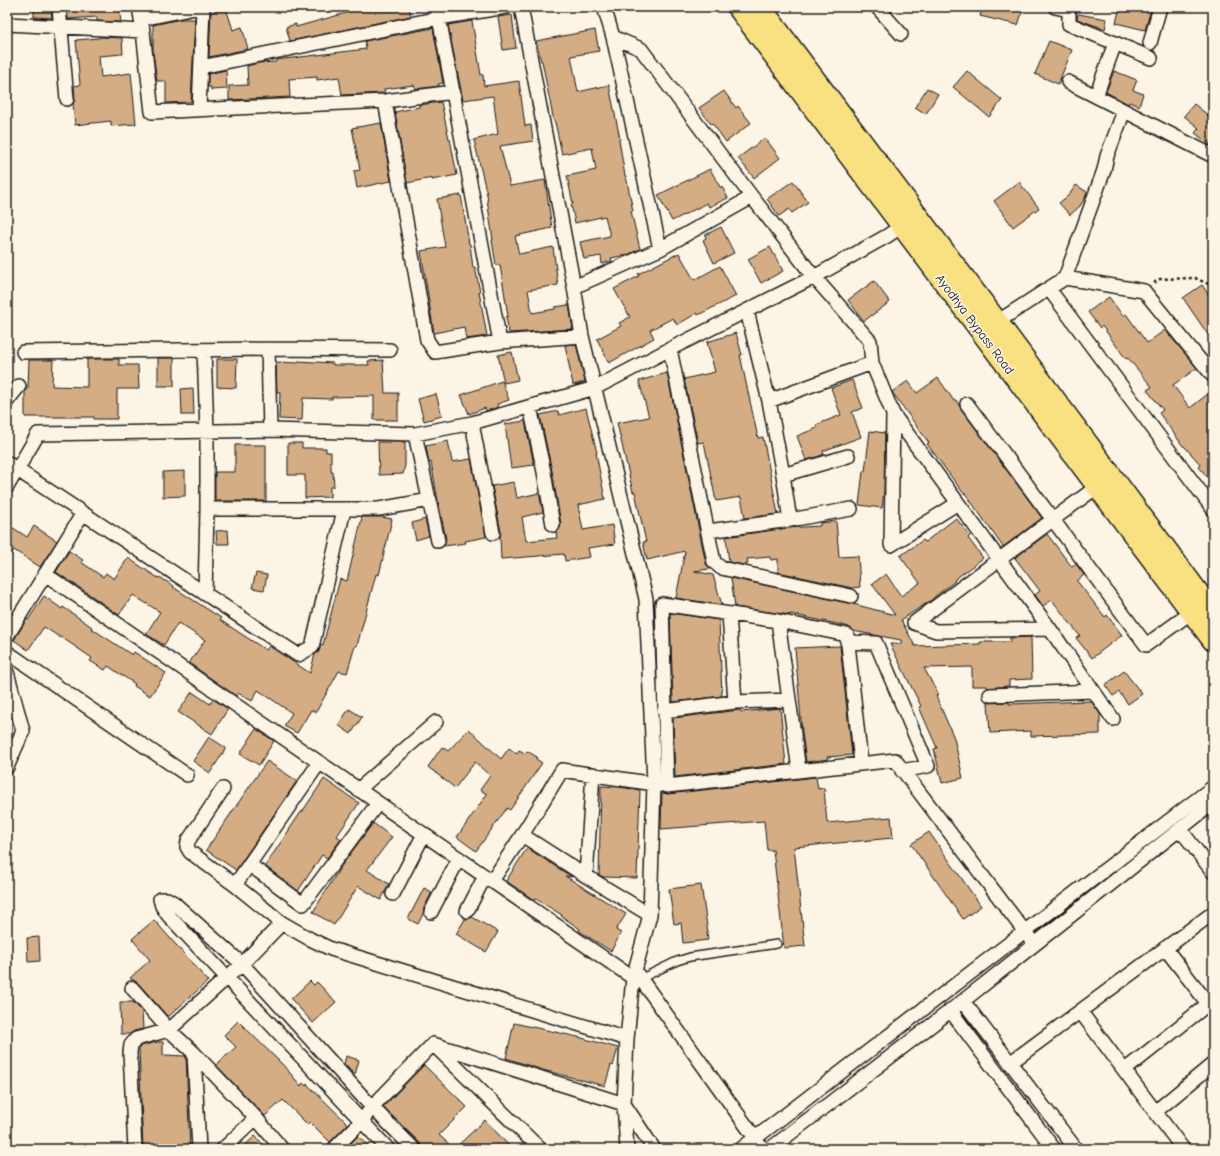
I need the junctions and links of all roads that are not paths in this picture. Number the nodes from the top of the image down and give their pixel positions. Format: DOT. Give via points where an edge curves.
graph roads {
  1 [pos="59,7"];
  2 [pos="201,7"];
  3 [pos="506,7"];
  4 [pos="521,7"];
  5 [pos="604,7"];
  6 [pos="738,7"];
  7 [pos="760,7"];
  8 [pos="877,7"];
  9 [pos="1055,7"];
  10 [pos="1160,7"];
  11 [pos="1069,9"];
  12 [pos="438,13"];
  13 [pos="141,19"];
  14 [pos="7,24"];
  15 [pos="60,27"];
  16 [pos="901,34"];
  17 [pos="612,37"];
  18 [pos="1150,43"];
  19 [pos="1116,44"];
  20 [pos="1151,58"];
  21 [pos="202,67"];
  22 [pos="1068,82"];
  23 [pos="453,92"];
  24 [pos="1096,96"];
  25 [pos="67,99"];
  26 [pos="385,101"];
  27 [pos="199,110"];
  28 [pos="1124,110"];
  29 [pos="1213,156"];
  30 [pos="752,197"];
  31 [pos="909,221"];
  32 [pos="660,249"];
  33 [pos="814,277"];
  34 [pos="1065,278"];
  35 [pos="574,287"];
  36 [pos="1049,289"];
  37 [pos="747,311"];
  38 [pos="997,322"];
  39 [pos="582,336"];
  40 [pos="500,342"];
  41 [pos="268,349"];
  42 [pos="670,349"];
  43 [pos="204,350"];
  44 [pos="390,350"];
  45 [pos="23,352"];
  46 [pos="872,362"];
  47 [pos="1213,376"];
  48 [pos="19,386"];
  49 [pos="595,388"];
  50 [pos="7,401"];
  51 [pos="769,401"];
  52 [pos="967,404"];
  53 [pos="530,407"];
  54 [pos="893,414"];
  55 [pos="472,423"];
  56 [pos="270,430"];
  57 [pos="207,431"];
  58 [pos="415,434"];
  59 [pos="848,456"];
  60 [pos="12,466"];
  61 [pos="783,475"];
  62 [pos="7,486"];
  63 [pos="1098,486"];
  64 [pos="430,500"];
  65 [pos="958,503"];
  66 [pos="207,509"];
  67 [pos="1213,509"];
  68 [pos="344,510"];
  69 [pos="851,510"];
  70 [pos="83,513"];
  71 [pos="790,520"];
  72 [pos="1053,520"];
  73 [pos="553,524"];
  74 [pos="708,531"];
  75 [pos="493,533"];
  76 [pos="438,541"];
  77 [pos="999,560"];
  78 [pos="45,574"];
  79 [pos="205,594"];
  80 [pos="851,596"];
  81 [pos="1192,612"];
  82 [pos="1213,613"];
  83 [pos="729,614"];
  84 [pos="778,621"];
  85 [pos="1050,629"];
  86 [pos="7,636"];
  87 [pos="1213,640"];
  88 [pos="847,642"];
  89 [pos="7,652"];
  90 [pos="7,672"];
  91 [pos="1093,691"];
  92 [pos="990,695"];
  93 [pos="789,700"];
  94 [pos="735,702"];
  95 [pos="664,711"];
  96 [pos="1113,719"];
  97 [pos="436,722"];
  98 [pos="319,763"];
  99 [pos="861,764"];
  100 [pos="7,767"];
  101 [pos="799,770"];
  102 [pos="902,772"];
  103 [pos="592,774"];
  104 [pos="187,775"];
  105 [pos="654,783"];
  106 [pos="667,786"];
  107 [pos="1213,788"];
  108 [pos="223,789"];
  109 [pos="358,790"];
  110 [pos="378,803"];
  111 [pos="1213,803"];
  112 [pos="1180,829"];
  113 [pos="424,834"];
  114 [pos="522,835"];
  115 [pos="458,858"];
  116 [pos="250,865"];
  117 [pos="1213,872"];
  118 [pos="586,876"];
  119 [pos="489,878"];
  120 [pos="235,885"];
  121 [pos="393,894"];
  122 [pos="467,911"];
  123 [pos="431,912"];
  124 [pos="1213,913"];
  125 [pos="650,915"];
  126 [pos="282,923"];
  127 [pos="1025,932"];
  128 [pos="777,944"];
  129 [pos="1034,944"];
  130 [pos="1165,948"];
  131 [pos="242,964"];
  132 [pos="636,976"];
  133 [pos="227,978"];
  134 [pos="132,988"];
  135 [pos="963,1001"];
  136 [pos="1211,1007"];
  137 [pos="950,1010"];
  138 [pos="1080,1011"];
  139 [pos="169,1030"];
  140 [pos="627,1039"];
  141 [pos="432,1044"];
  142 [pos="194,1054"];
  143 [pos="1010,1063"];
  144 [pos="1213,1064"];
  145 [pos="1125,1070"];
  146 [pos="624,1104"];
  147 [pos="372,1107"];
  148 [pos="1155,1112"];
  149 [pos="256,1118"];
  150 [pos="362,1121"];
  151 [pos="759,1144"];
  152 [pos="135,1149"];
  153 [pos="199,1149"];
  154 [pos="223,1149"];
  155 [pos="282,1149"];
  156 [pos="334,1149"];
  157 [pos="388,1149"];
  158 [pos="414,1149"];
  159 [pos="540,1149"];
  160 [pos="627,1149"];
  161 [pos="654,1149"];
  162 [pos="741,1149"];
  163 [pos="770,1149"];
  164 [pos="1054,1149"];
  165 [pos="1076,1149"];
  166 [pos="1183,1149"];
  1 -- 15 [label="street"];
  2 -- 13 [label="street"];
  2 -- 21 [label="street"];
  3 -- 12 [label="street"];
  4 -- 35 [label="street"];
  5 -- 17 [label="street"];
  6 -- 31 [label="main road, Ayodhya Bypass Road"];
  7 -- 31 [label="main road, Ayodhya Bypass Road"];
  8 -- 16 [label="street"];
  9 -- 11 [label="street"];
  10 -- 18 [label="street"];
  11 -- 19 [label="street" via="1069,24"];
  12 -- 21 [label="street"];
  12 -- 23 [label="street"];
  13 -- 15 [label="street"];
  13 -- 27 [label="street" via="152,112"];
  14 -- 15 [label="street"];
  15 -- 25 [label="street"];
  17 -- 30 [label="street" via="641,49"];
  17 -- 32 [label="street"];
  19 -- 20 [label="street"];
  19 -- 24 [label="street"];
  21 -- 27 [label="street"];
  22 -- 24 [label="street"];
  23 -- 26 [label="street"];
  23 -- 40 [label="street"];
  24 -- 28 [label="street"];
  26 -- 27 [label="street"];
  26 -- 40 [label="street" via="427,340 435,352"];
  28 -- 29 [label="street"];
  28 -- 34 [label="street"];
  30 -- 32 [label="street"];
  30 -- 33 [label="street"];
  31 -- 33 [label="street"];
  31 -- 38 [label="main road, Ayodhya Bypass Road"];
  31 -- 63 [label="main road, Ayodhya Bypass Road"];
  32 -- 35 [label="street"];
  33 -- 37 [label="street"];
  33 -- 46 [label="street" via="870,341"];
  34 -- 36 [label="street"];
  34 -- 47 [label="street" via="1144,291"];
  35 -- 39 [label="street"];
  36 -- 38 [label="street"];
  36 -- 67 [label="street"];
  37 -- 42 [label="street"];
  37 -- 51 [label="street"];
  38 -- 82 [label="main road, Ayodhya Bypass Road"];
  39 -- 40 [label="street"];
  39 -- 49 [label="street"];
  41 -- 43 [label="street"];
  41 -- 44 [label="street"];
  41 -- 56 [label="street"];
  42 -- 49 [label="street"];
  42 -- 74 [label="street"];
  43 -- 45 [label="street"];
  43 -- 57 [label="street"];
  46 -- 51 [label="street"];
  46 -- 54 [label="street"];
  48 -- 50 [label="street"];
  49 -- 53 [label="street"];
  49 -- 105 [label="street" via="646,599"];
  51 -- 61 [label="street"];
  52 -- 72 [label="street"];
  53 -- 55 [label="street"];
  53 -- 73 [label="street"];
  54 -- 65 [label="street"];
  54 -- 65 [label="street" via="891,545"];
  55 -- 58 [label="street"];
  55 -- 75 [label="street"];
  56 -- 57 [label="street"];
  56 -- 58 [label="street"];
  57 -- 60 [label="street" via="38,434"];
  57 -- 66 [label="street"];
  58 -- 64 [label="street"];
  59 -- 61 [label="street"];
  60 -- 62 [label="street"];
  60 -- 70 [label="street"];
  61 -- 71 [label="street"];
  63 -- 72 [label="street"];
  63 -- 81 [label="main road, Ayodhya Bypass Road"];
  64 -- 68 [label="street" via="379,509"];
  64 -- 76 [label="street"];
  65 -- 77 [label="street"];
  66 -- 68 [label="street"];
  66 -- 79 [label="street"];
  68 -- 79 [label="street" via="312,647 298,656"];
  69 -- 71 [label="street"];
  70 -- 78 [label="street"];
  70 -- 79 [label="street"];
  71 -- 74 [label="street"];
  72 -- 77 [label="street"];
  72 -- 81 [label="street" via="1146,645"];
  74 -- 80 [label="street" via="714,562 721,568"];
  77 -- 85 [label="street"];
  77 -- 85 [label="street" via="914,623 936,631"];
  78 -- 86 [label="street"];
  78 -- 98 [label="street"];
  81 -- 87 [label="main road, Ayodhya Bypass Road"];
  83 -- 84 [label="street"];
  83 -- 94 [label="street"];
  83 -- 95 [label="street" via="662,604"];
  84 -- 88 [label="street" via="847,635"];
  84 -- 93 [label="street"];
  85 -- 91 [label="street"];
  88 -- 99 [label="street"];
  88 -- 102 [label="street" via="876,643 928,766"];
  89 -- 104 [label="street"];
  90 -- 100 [label="street" via="23,731"];
  91 -- 92 [label="street"];
  91 -- 96 [label="street"];
  93 -- 94 [label="street"];
  93 -- 101 [label="street"];
  94 -- 95 [label="street"];
  95 -- 106 [label="street"];
  97 -- 109 [label="street"];
  98 -- 109 [label="street"];
  98 -- 116 [label="street"];
  99 -- 101 [label="street"];
  99 -- 102 [label="street" via="895,760"];
  101 -- 106 [label="street"];
  102 -- 127 [label="street"];
  103 -- 105 [label="street"];
  103 -- 114 [label="street" via="562,770"];
  103 -- 118 [label="street"];
  105 -- 106 [label="street"];
  105 -- 125 [label="street"];
  107 -- 127 [label="street"];
  108 -- 120 [label="street" via="188,841 187,847 190,852"];
  109 -- 110 [label="street"];
  110 -- 113 [label="street"];
  110 -- 116 [label="street" via="303,904"];
  111 -- 112 [label="street"];
  112 -- 117 [label="street"];
  112 -- 129 [label="street"];
  113 -- 115 [label="street"];
  113 -- 121 [label="street"];
  114 -- 118 [label="street"];
  114 -- 119 [label="street"];
  115 -- 119 [label="street"];
  115 -- 123 [label="street"];
  116 -- 120 [label="street"];
  118 -- 125 [label="street"];
  119 -- 122 [label="street"];
  119 -- 132 [label="street"];
  120 -- 126 [label="street"];
  124 -- 130 [label="street"];
  125 -- 132 [label="street"];
  126 -- 131 [label="street"];
  126 -- 140 [label="street" via="330,948"];
  127 -- 129 [label="street"];
  127 -- 151 [label="street"];
  128 -- 132 [label="lane" via="690,957"];
  129 -- 135 [label="street"];
  130 -- 136 [label="street"];
  130 -- 138 [label="street"];
  131 -- 133 [label="street"];
  131 -- 133 [label="street" via="174,903 160,898 168,915"];
  131 -- 147 [label="street"];
  132 -- 140 [label="street"];
  132 -- 151 [label="street"];
  133 -- 139 [label="street"];
  133 -- 150 [label="street"];
  134 -- 139 [label="street"];
  135 -- 137 [label="street"];
  135 -- 143 [label="street"];
  136 -- 145 [label="street"];
  137 -- 163 [label="street"];
  137 -- 164 [label="street"];
  138 -- 143 [label="street"];
  138 -- 145 [label="street"];
  139 -- 142 [label="street"];
  139 -- 152 [label="street" via="136,1039 131,1045"];
  140 -- 146 [label="street"];
  141 -- 146 [label="street"];
  141 -- 147 [label="street"];
  141 -- 159 [label="street"];
  142 -- 149 [label="street"];
  142 -- 153 [label="street"];
  143 -- 165 [label="street"];
  144 -- 148 [label="street"];
  145 -- 148 [label="street"];
  146 -- 160 [label="street"];
  146 -- 161 [label="street"];
  147 -- 150 [label="street"];
  147 -- 158 [label="street"];
  148 -- 166 [label="street"];
  149 -- 154 [label="street"];
  149 -- 155 [label="street"];
  150 -- 156 [label="street"];
  150 -- 157 [label="street"];
  151 -- 162 [label="street"];
}
